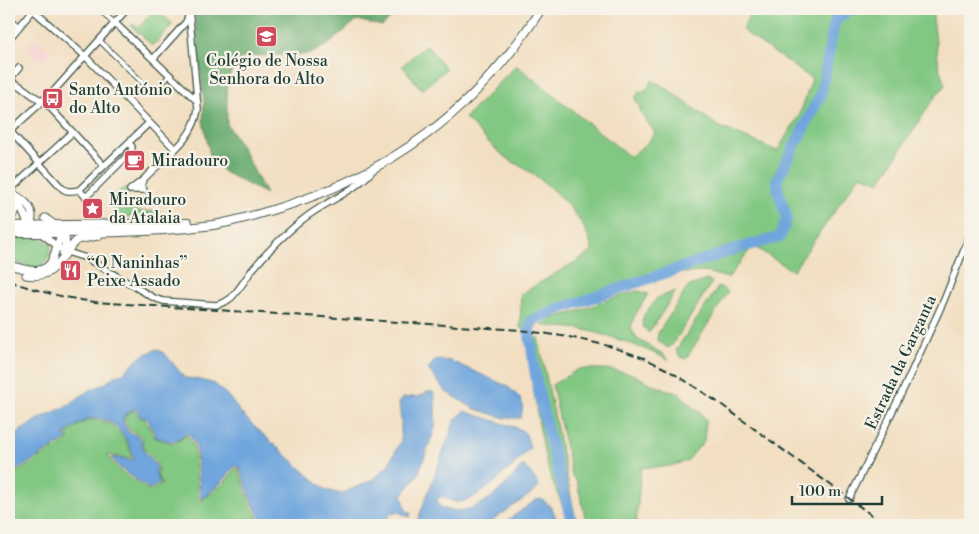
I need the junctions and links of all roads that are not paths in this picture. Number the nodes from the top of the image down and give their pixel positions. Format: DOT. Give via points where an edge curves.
graph roads {
  1 [pos="33,9"];
  2 [pos="98,9"];
  3 [pos="127,9"];
  4 [pos="541,9"];
  5 [pos="189,12"];
  6 [pos="9,18"];
  7 [pos="115,23"];
  8 [pos="182,26"];
  9 [pos="19,27"];
  10 [pos="191,29"];
  11 [pos="9,39"];
  12 [pos="99,40"];
  13 [pos="85,56"];
  14 [pos="153,59"];
  15 [pos="19,68"];
  16 [pos="170,76"];
  17 [pos="9,81"];
  18 [pos="44,101"];
  19 [pos="197,101"];
  20 [pos="149,123"];
  21 [pos="9,131"];
  22 [pos="73,132"];
  23 [pos="128,143"];
  24 [pos="175,149"];
  25 [pos="39,164"];
  26 [pos="104,166"];
  27 [pos="375,168"];
  28 [pos="143,180"];
  29 [pos="79,190"];
  30 [pos="9,195"];
  31 [pos="24,201"];
  32 [pos="248,217"];
  33 [pos="45,218"];
  34 [pos="9,220"];
  35 [pos="147,223"];
  36 [pos="28,224"];
  37 [pos="53,224"];
  38 [pos="71,224"];
  39 [pos="9,226"];
  40 [pos="9,232"];
  41 [pos="132,232"];
  42 [pos="39,233"];
  43 [pos="970,235"];
  44 [pos="66,244"];
  45 [pos="56,245"];
  46 [pos="9,265"];
  47 [pos="9,269"];
  48 [pos="849,499"];
  1 -- 9 [label="street"];
  1 -- 13 [label="street"];
  2 -- 7 [label="street"];
  3 -- 7 [label="street"];
  4 -- 27 [label="main road" via="510,53 455,112 408,148"];
  5 -- 8 [label="street"];
  5 -- 10 [label="street"];
  6 -- 9 [label="street"];
  7 -- 12 [label="street"];
  7 -- 14 [label="street"];
  8 -- 10 [label="street"];
  8 -- 14 [label="street"];
  9 -- 11 [label="street"];
  10 -- 19 [label="street"];
  12 -- 13 [label="street"];
  12 -- 16 [label="street" via="150,90 157,89"];
  13 -- 18 [label="street"];
  13 -- 20 [label="street"];
  14 -- 16 [label="street"];
  15 -- 17 [label="street"];
  16 -- 19 [label="street"];
  17 -- 18 [label="street"];
  18 -- 21 [label="street"];
  18 -- 22 [label="street"];
  19 -- 24 [label="street" via="195,124"];
  20 -- 23 [label="street"];
  20 -- 24 [label="street"];
  21 -- 25 [label="street"];
  22 -- 25 [label="street"];
  22 -- 26 [label="street"];
  23 -- 26 [label="street"];
  23 -- 29 [label="street" via="132,151 86,197"];
  24 -- 28 [label="street"];
  25 -- 29 [label="street" via="64,190"];
  25 -- 30 [label="street"];
  26 -- 29 [label="street"];
  27 -- 32 [label="main road" via="323,193"];
  27 -- 44 [label="street" via="365,180 300,221 263,258 236,292 216,305 154,298"];
  28 -- 28 [label="street" via="130,190 144,190"];
  30 -- 31 [label="street"];
  30 -- 34 [label="street" via="16,211"];
  30 -- 36 [label="street" via="19,204"];
  31 -- 33 [label="street"];
  31 -- 36 [label="street" via="32,214"];
  32 -- 35 [label="main road" via="197,223"];
  32 -- 41 [label="main road" via="215,224"];
  33 -- 37 [label="street"];
  33 -- 38 [label="street"];
  35 -- 38 [label="main road"];
  35 -- 44 [label="street" via="67,228"];
  36 -- 37 [label="main road"];
  36 -- 39 [label="main road"];
  36 -- 40 [label="street"];
  36 -- 42 [label="street"];
  37 -- 38 [label="main road"];
  37 -- 44 [label="street"];
  40 -- 42 [label="main road"];
  41 -- 44 [label="main road"];
  41 -- 44 [label="street" via="83,237"];
  42 -- 44 [label="main road"];
  42 -- 45 [label="street"];
  43 -- 48 [label="street, Estrada da Garganta" via="916,362"];
  44 -- 45 [label="street"];
  44 -- 45 [label="street" via="59,236"];
  44 -- 47 [label="street" via="58,263 41,276"];
  45 -- 46 [label="street" via="53,260 44,269 32,271"];
}
